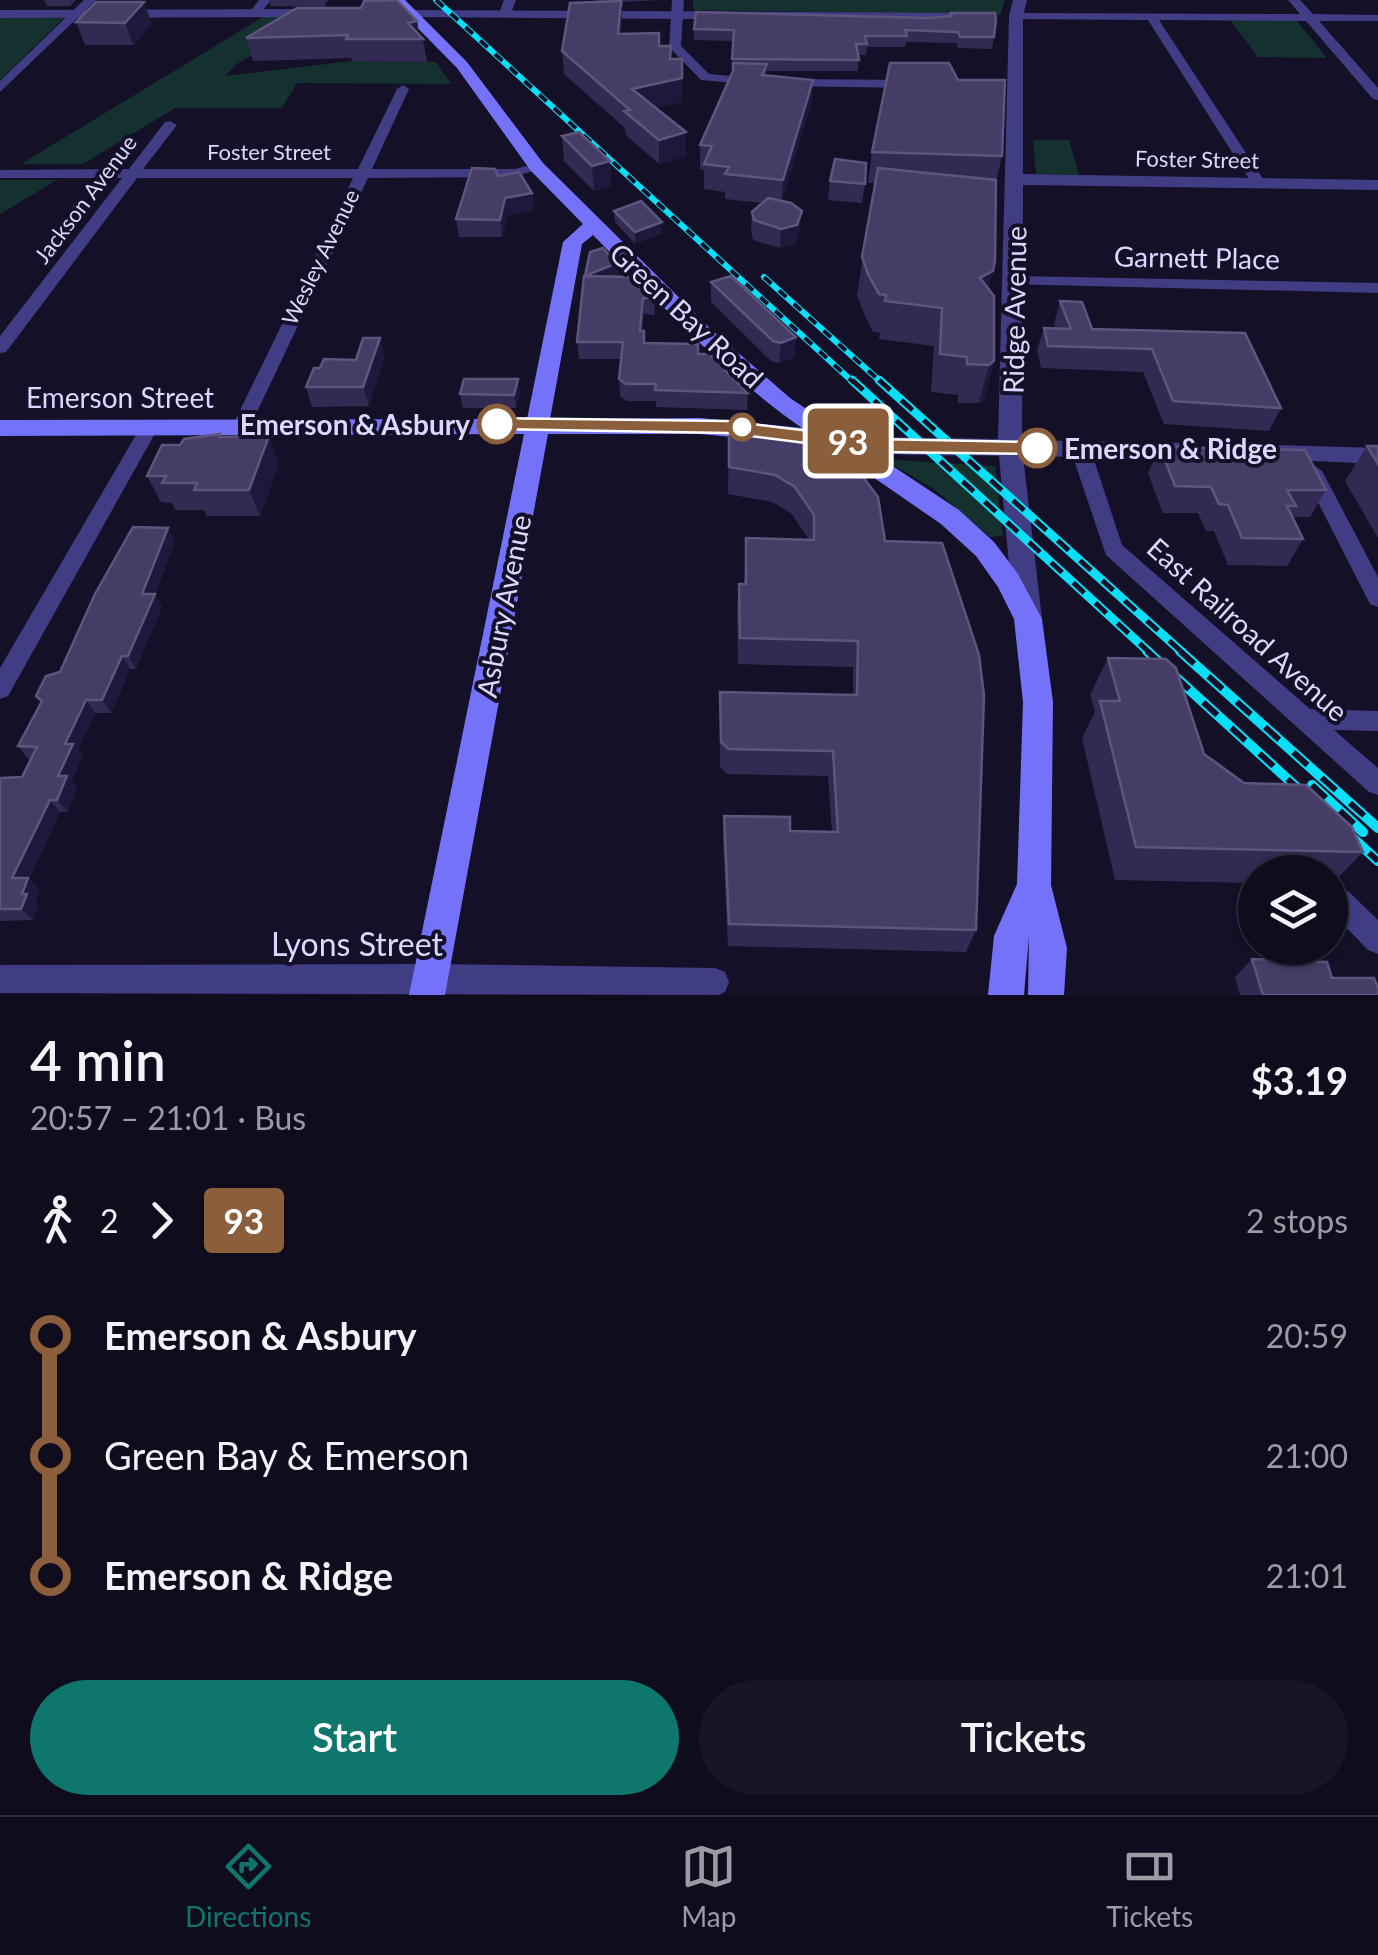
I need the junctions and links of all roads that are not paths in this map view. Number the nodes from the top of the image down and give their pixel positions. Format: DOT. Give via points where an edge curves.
graph roads {
  1 [pos="90,0"];
  2 [pos="1294,0"];
  3 [pos="507,6"];
  4 [pos="678,6"];
  5 [pos="260,7"];
  6 [pos="1018,8"];
  7 [pos="400,9"];
  8 [pos="332,13"];
  9 [pos="0,14"];
  10 [pos="76,14"];
  11 [pos="1150,15"];
  12 [pos="1309,17"];
  13 [pos="1378,18"];
  14 [pos="1355,71"];
  15 [pos="1377,71"];
  16 [pos="934,84"];
  17 [pos="0,88"];
  18 [pos="403,89"];
  19 [pos="1378,96"];
  20 [pos="170,124"];
  21 [pos="537,168"];
  22 [pos="361,173"];
  23 [pos="0,174"];
  24 [pos="134,174"];
  25 [pos="1015,179"];
  26 [pos="1258,182"];
  27 [pos="1378,185"];
  28 [pos="592,226"];
  29 [pos="1014,280"];
  30 [pos="1378,288"];
  31 [pos="0,348"];
  32 [pos="538,424"];
  33 [pos="241,427"];
  34 [pos="0,428"];
  35 [pos="150,428"];
  36 [pos="836,440"];
  37 [pos="1010,447"];
  38 [pos="1080,448"];
  39 [pos="1214,452"];
  40 [pos="1250,452"];
  41 [pos="1303,454"];
  42 [pos="1378,456"];
  43 [pos="1378,598"];
  44 [pos="1028,618"];
  45 [pos="0,690"];
  46 [pos="1303,719"];
  47 [pos="1378,720"];
  48 [pos="1378,784"];
  49 [pos="1034,885"];
  50 [pos="1348,910"];
  51 [pos="1378,940"];
  52 [pos="0,979"];
  53 [pos="715,982"];
  54 [pos="429,986"];
  55 [pos="1006,995"];
  56 [pos="1046,995"];
  1 -- 10 [label="street"];
  2 -- 12 [label="street"];
  3 -- 4 [label="street"];
  3 -- 7 [label="street" via="478,13"];
  4 -- 6 [label="street" via="713,12"];
  4 -- 16 [label="street" via="675,48 710,78"];
  5 -- 8 [label="street"];
  5 -- 10 [label="street"];
  6 -- 11 [label="street"];
  6 -- 25 [label="street, Ridge Avenue" via="1008,86"];
  7 -- 21 [label="main road, Green Bay Road" via="462,65"];
  9 -- 10 [label="street"];
  10 -- 17 [label="street"];
  11 -- 12 [label="street"];
  11 -- 26 [label="street"];
  12 -- 13 [label="street"];
  12 -- 14 [label="street"];
  14 -- 15 [label="street"];
  14 -- 19 [label="street"];
  18 -- 22 [label="street, Wesley Avenue"];
  20 -- 24 [label="street, Jackson Avenue"];
  21 -- 22 [label="street, Foster Street"];
  21 -- 28 [label="main road, Green Bay Road"];
  22 -- 24 [label="street, Foster Street"];
  22 -- 33 [label="street, Wesley Avenue"];
  23 -- 24 [label="street, Foster Street"];
  24 -- 31 [label="street, Jackson Avenue"];
  25 -- 26 [label="street, Foster Street"];
  25 -- 29 [label="street, Ridge Avenue"];
  26 -- 27 [label="street, Foster Street"];
  28 -- 32 [label="main road, Asbury Avenue" via="573,242"];
  28 -- 36 [label="main road, Green Bay Road" via="704,335"];
  29 -- 30 [label="street, Garnett Place"];
  29 -- 37 [label="street, Ridge Avenue"];
  32 -- 33 [label="main road, Emerson Street"];
  32 -- 36 [label="main road, Emerson Street" via="752,428"];
  32 -- 54 [label="main road, Asbury Avenue"];
  33 -- 35 [label="main road, Emerson Street"];
  34 -- 35 [label="main road, Emerson Street"];
  35 -- 45 [label="street"];
  36 -- 37 [label="street, Emerson Street"];
  36 -- 44 [label="main road, Green Bay Road" via="985,548"];
  37 -- 38 [label="street, Emerson Street"];
  37 -- 44 [label="street, Ridge Avenue"];
  38 -- 39 [label="street, Emerson Street"];
  38 -- 46 [label="street, East Railroad Avenue" via="1113,549"];
  40 -- 41 [label="street"];
  41 -- 42 [label="street"];
  41 -- 43 [label="street"];
  44 -- 49 [label="main road, Green Bay Road" via="1038,718"];
  46 -- 47 [label="street"];
  46 -- 48 [label="street, East Railroad Avenue"];
  49 -- 55 [label="main road" via="1012,936"];
  49 -- 56 [label="main road" via="1049,948"];
  50 -- 51 [label="street"];
  52 -- 54 [label="street, Lyons Street"];
  53 -- 54 [label="street, Lyons Street"];
}
